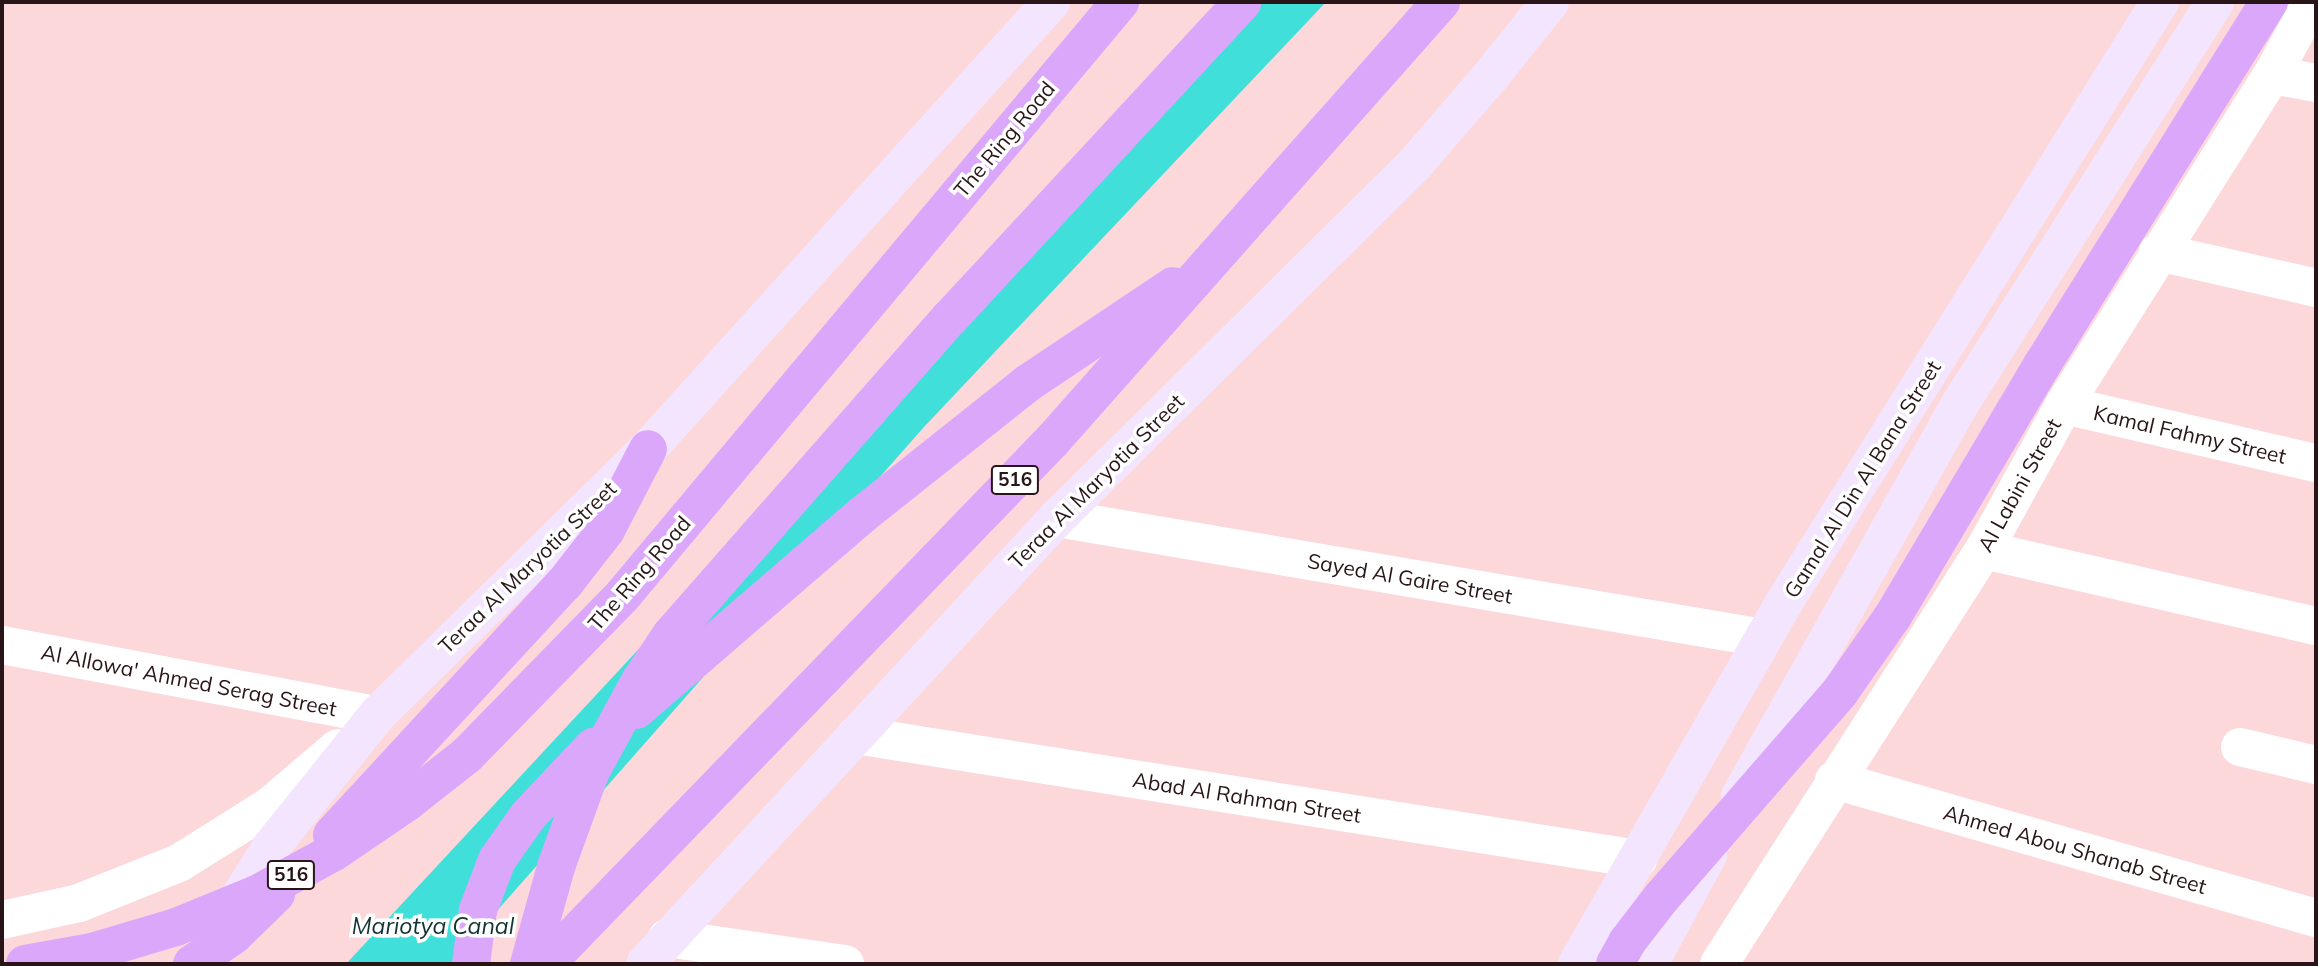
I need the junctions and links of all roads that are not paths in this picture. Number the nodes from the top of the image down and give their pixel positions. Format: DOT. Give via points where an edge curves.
graph roads {
  1 [pos="1051,2"];
  2 [pos="1120,2"];
  3 [pos="1243,2"];
  4 [pos="1441,2"];
  5 [pos="1550,2"];
  6 [pos="2160,2"];
  7 [pos="2215,2"];
  8 [pos="2269,2"];
  9 [pos="2312,2"];
  10 [pos="2272,75"];
  11 [pos="2316,83"];
  12 [pos="2158,252"];
  13 [pos="1220,254"];
  14 [pos="2316,288"];
  15 [pos="2064,405"];
  16 [pos="648,449"];
  17 [pos="2316,463"];
  18 [pos="1057,518"];
  19 [pos="1984,550"];
  20 [pos="2316,625"];
  21 [pos="1763,638"];
  22 [pos="2,645"];
  23 [pos="377,715"];
  24 [pos="856,735"];
  25 [pos="2240,747"];
  26 [pos="2316,765"];
  27 [pos="1834,780"];
  28 [pos="1638,859"];
  29 [pos="2316,918"];
  30 [pos="2,919"];
  31 [pos="656,951"];
  32 [pos="25,964"];
  33 [pos="195,964"];
  34 [pos="471,964"];
  35 [pos="529,964"];
  36 [pos="546,964"];
  37 [pos="845,964"];
  38 [pos="1577,964"];
  39 [pos="1615,964"];
  40 [pos="1649,964"];
  41 [pos="1719,964"];
  1 -- 16 [label="main road, Teraa Al Maryotia Street"];
  2 -- 32 [label="highway, The Ring Road / 516" via="623,595 467,755 334,852 257,894 164,931 92,952"];
  3 -- 35 [label="highway" via="949,319 671,635 590,773 556,867"];
  4 -- 13 [label="highway, 516"];
  5 -- 18 [label="main road, Teraa Al Maryotia Street" via="1414,165"];
  6 -- 21 [label="main road, Gamal Al Din Al Bana Street"];
  7 -- 40 [label="main road, Gamal Al Din Al Bana Street" via="1960,404"];
  8 -- 39 [label="highway" via="2042,365 1893,616 1802,739 1661,898"];
  9 -- 10 [label="street, Al Labini Street"];
  10 -- 11 [label="street"];
  10 -- 12 [label="street, Al Labini Street"];
  12 -- 14 [label="street"];
  12 -- 15 [label="street, Al Labini Street"];
  13 -- 34 [label="highway" via="1028,383 862,515 588,751 528,816 497,860 478,910"];
  13 -- 36 [label="highway, 516" via="1043,451"];
  15 -- 17 [label="street, Kamal Fahmy Street"];
  15 -- 19 [label="street, Al Labini Street"];
  16 -- 23 [label="main road, Teraa Al Maryotia Street"];
  16 -- 33 [label="highway" via="606,530 564,584 292,878 234,935"];
  18 -- 21 [label="street, Sayed Al Gaire Street"];
  18 -- 24 [label="main road, Teraa Al Maryotia Street"];
  19 -- 20 [label="street"];
  19 -- 27 [label="street, Al Labini Street"];
  21 -- 28 [label="main road, Gamal Al Din Al Bana Street"];
  22 -- 23 [label="street, Al Allowa' Ahmed Serag Street"];
  23 -- 30 [label="street" via="270,806 179,863 79,903"];
  23 -- 33 [label="main road, Teraa Al Maryotia Street" via="271,847"];
  24 -- 28 [label="street, Abad Al Rahman Street"];
  24 -- 31 [label="main road, Teraa Al Maryotia Street"];
  25 -- 26 [label="street"];
  27 -- 29 [label="street, Ahmed Abou Shanab Street"];
  27 -- 41 [label="street, Al Labini Street"];
  28 -- 38 [label="main road, Gamal Al Din Al Bana Street"];
  31 -- 37 [label="street"];
}
